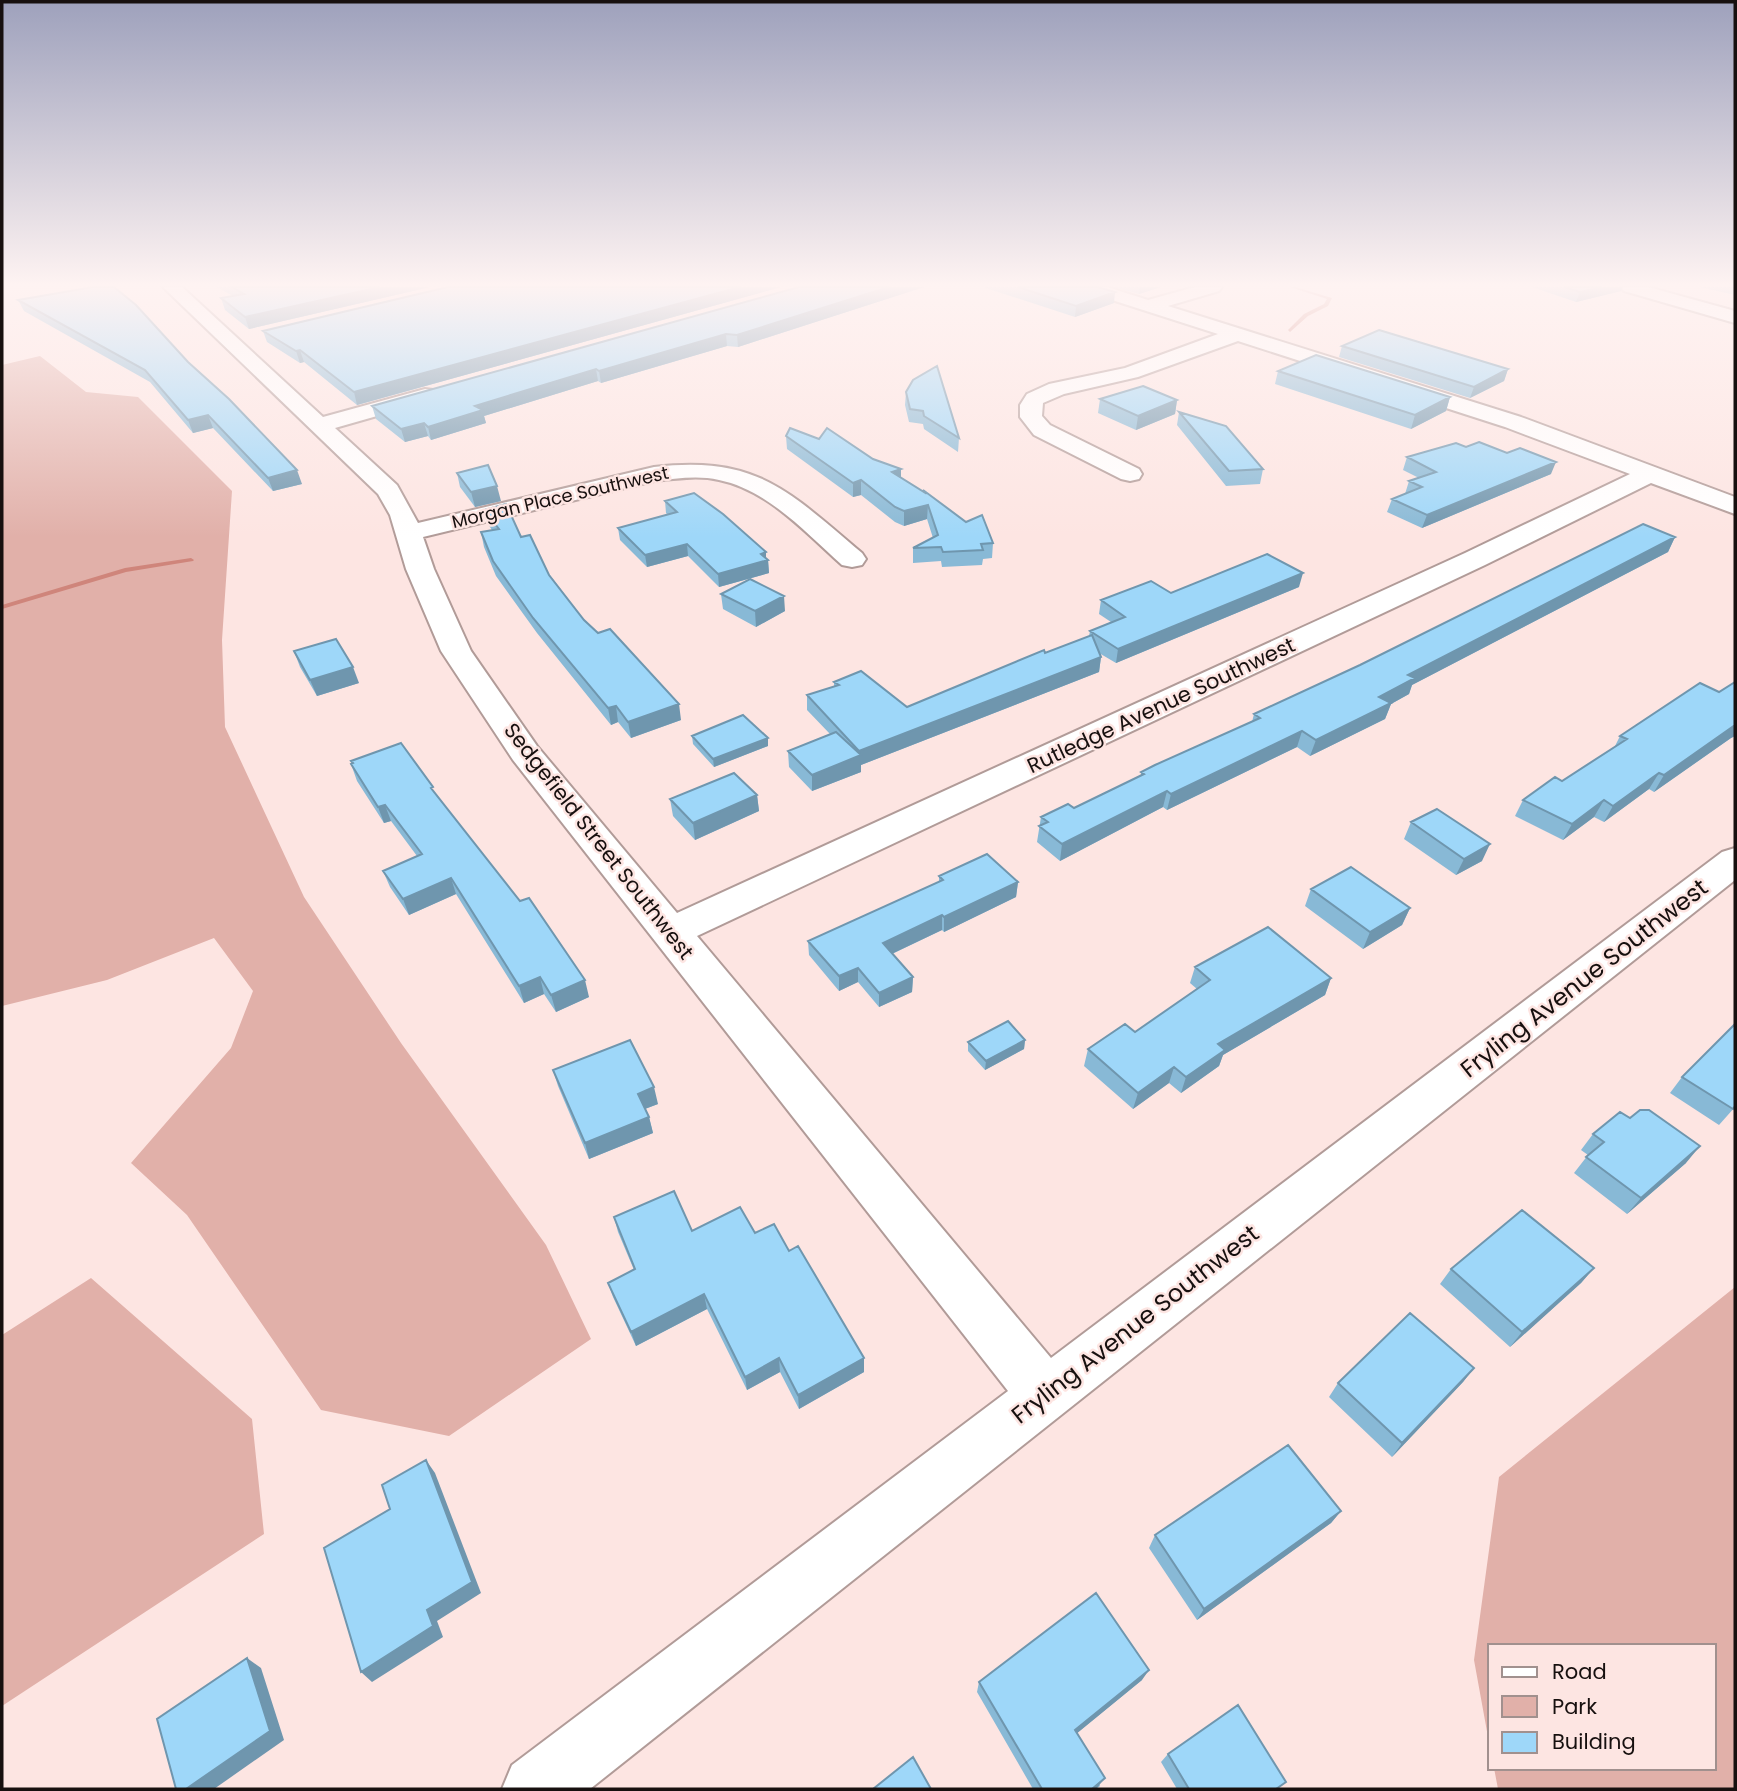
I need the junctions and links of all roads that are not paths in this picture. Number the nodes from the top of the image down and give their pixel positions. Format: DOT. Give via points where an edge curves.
graph roads {
  1 [pos="271,371"];
  2 [pos="1138,371"];
  3 [pos="1353,371"];
  4 [pos="445,390"];
  5 [pos="320,425"];
  6 [pos="1130,474"];
  7 [pos="1650,474"];
  8 [pos="1735,506"];
  9 [pos="409,533"];
  10 [pos="852,559"];
  11 [pos="1735,861"];
  12 [pos="671,932"];
  13 [pos="1045,1394"];
  14 [pos="536,1789"];
  1 -- 5 [label="street, Sedgefield Street Southwest"];
  2 -- 6 [label="street" via="1057,389 1031,405 1031,417 1042,430"];
  3 -- 7 [label="street" via="1477,410"];
  4 -- 5 [label="street"];
  5 -- 9 [label="street, Sedgefield Street Southwest" via="388,489"];
  7 -- 8 [label="street"];
  7 -- 12 [label="street, Rutledge Avenue Southwest"];
  9 -- 10 [label="street, Morgan Place Southwest" via="654,474 713,470 742,476 780,499"];
  9 -- 12 [label="street, Sedgefield Street Southwest" via="456,651 525,752"];
  11 -- 13 [label="street, Fryling Avenue Southwest"];
  12 -- 13 [label="street, Sedgefield Street Southwest"];
  13 -- 14 [label="street, Fryling Avenue Southwest"];
}
